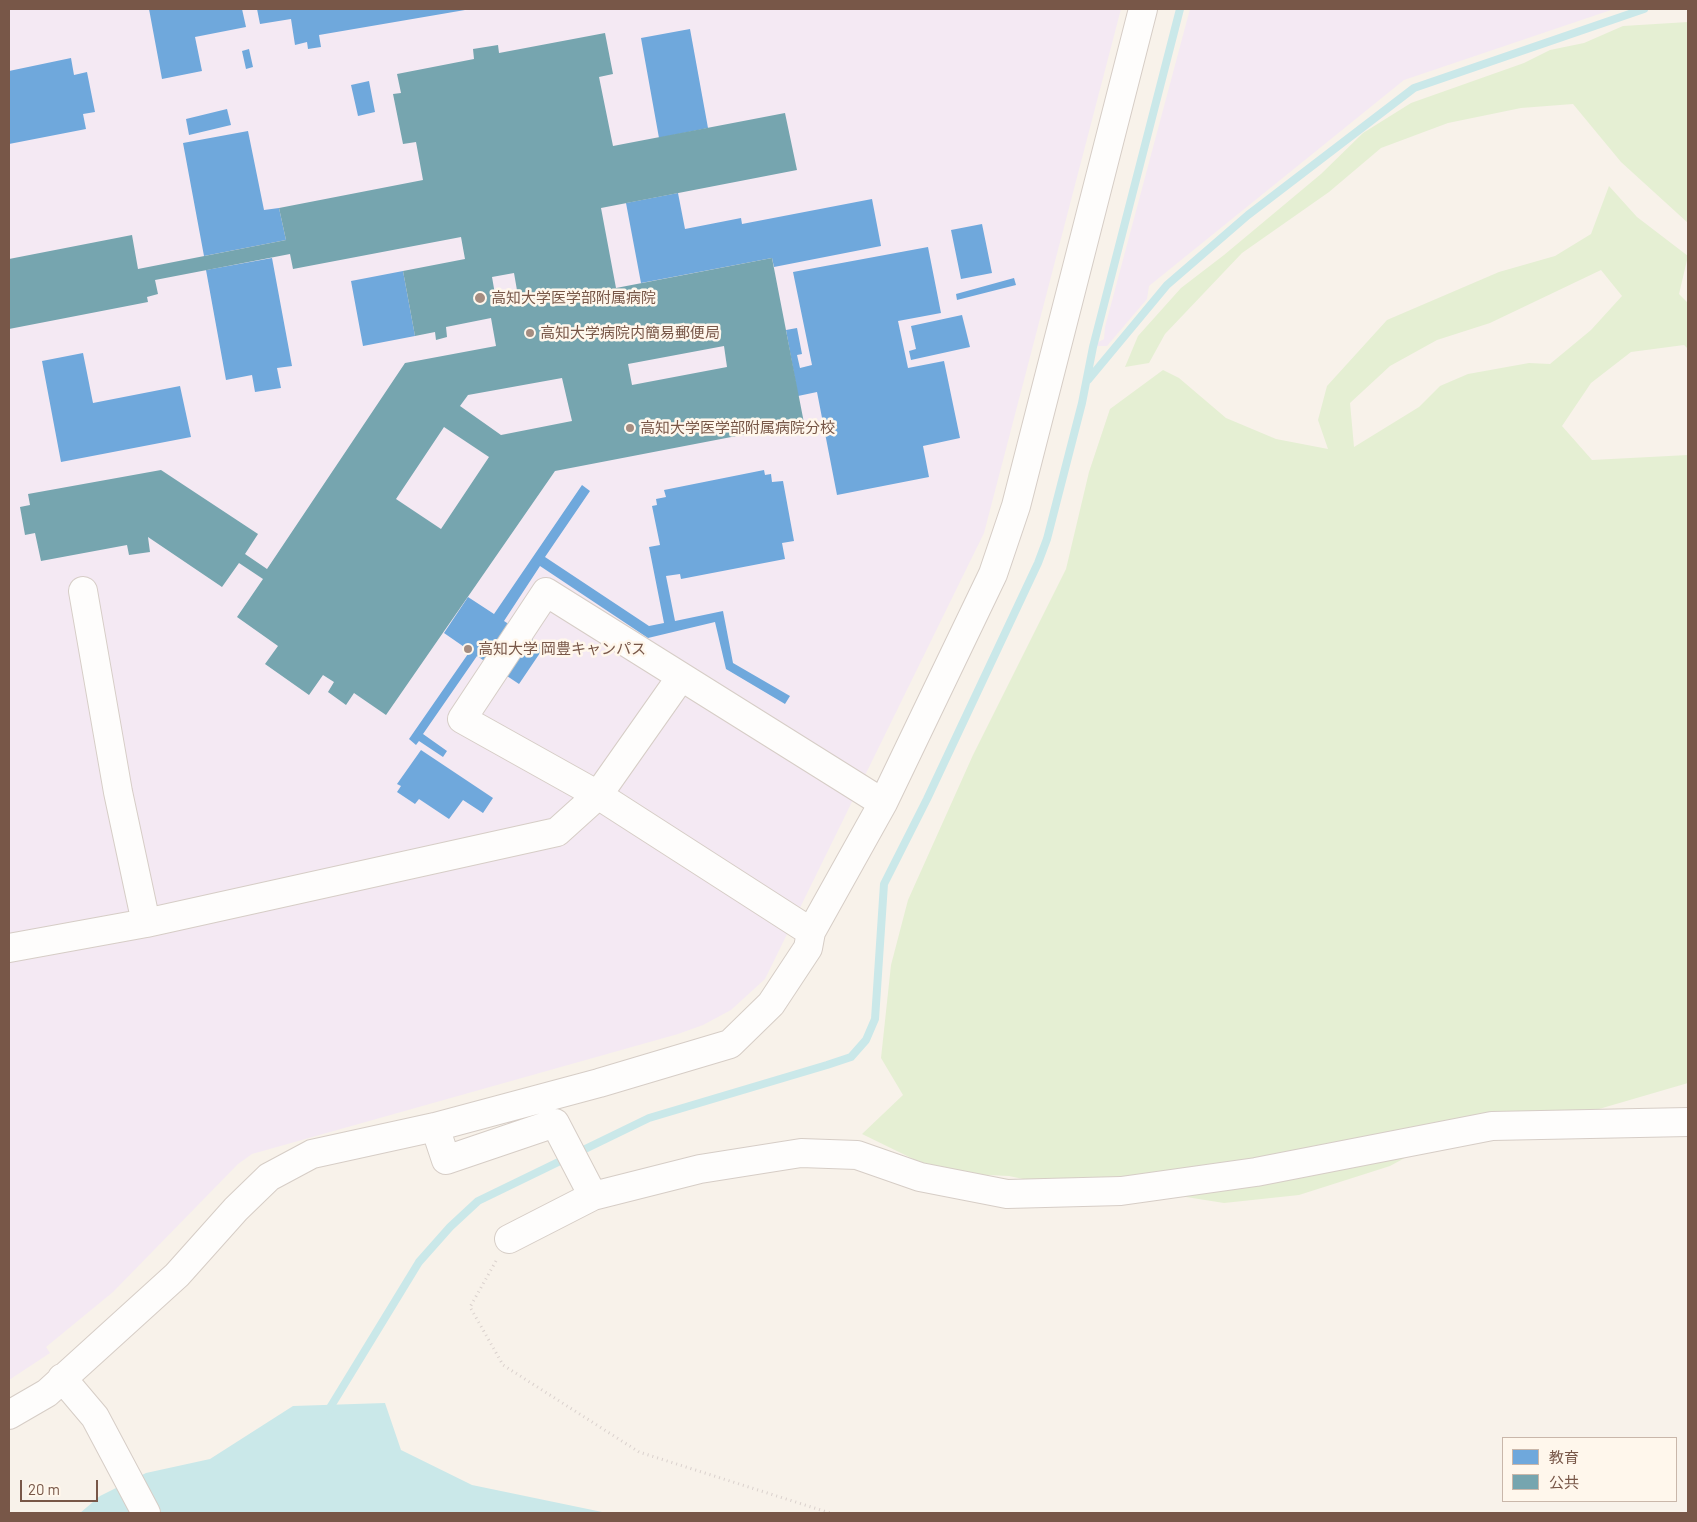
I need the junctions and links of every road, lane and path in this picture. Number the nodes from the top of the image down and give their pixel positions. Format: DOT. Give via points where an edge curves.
graph roads {
  1 [pos="1143,9"];
  2 [pos="83,591"];
  3 [pos="681,677"];
  4 [pos="598,795"];
  5 [pos="883,803"];
  6 [pos="146,923"];
  7 [pos="811,932"];
  8 [pos="9,948"];
  9 [pos="1688,1122"];
  10 [pos="434,1127"];
  11 [pos="588,1186"];
  12 [pos="509,1239"];
  13 [pos="62,1378"];
  14 [pos="9,1415"];
  15 [pos="146,1513"];
  16 [pos="830,1513"];
  1 -- 5 [label="street" via="1013,515 993,574"];
  2 -- 6 [label="street" via="118,792"];
  3 -- 4 [label="street"];
  3 -- 4 [label="street" via="546,592 462,719"];
  3 -- 5 [label="street"];
  4 -- 6 [label="street" via="556,832"];
  4 -- 7 [label="street"];
  5 -- 7 [label="street"];
  6 -- 8 [label="street"];
  7 -- 10 [label="street" via="808,948 771,1004 730,1044"];
  9 -- 11 [label="street" via="1492,1126 1256,1172 1121,1191 1007,1194 920,1177 857,1155 801,1153"];
  10 -- 11 [label="street" via="446,1160 555,1123"];
  10 -- 13 [label="street" via="312,1154 269,1177 236,1209 190,1263"];
  11 -- 12 [label="street"];
  12 -- 16 [label="path" via="470,1308 503,1365 639,1452"];
  13 -- 14 [label="street" via="47,1393"];
  13 -- 15 [label="street" via="95,1417"];
}
